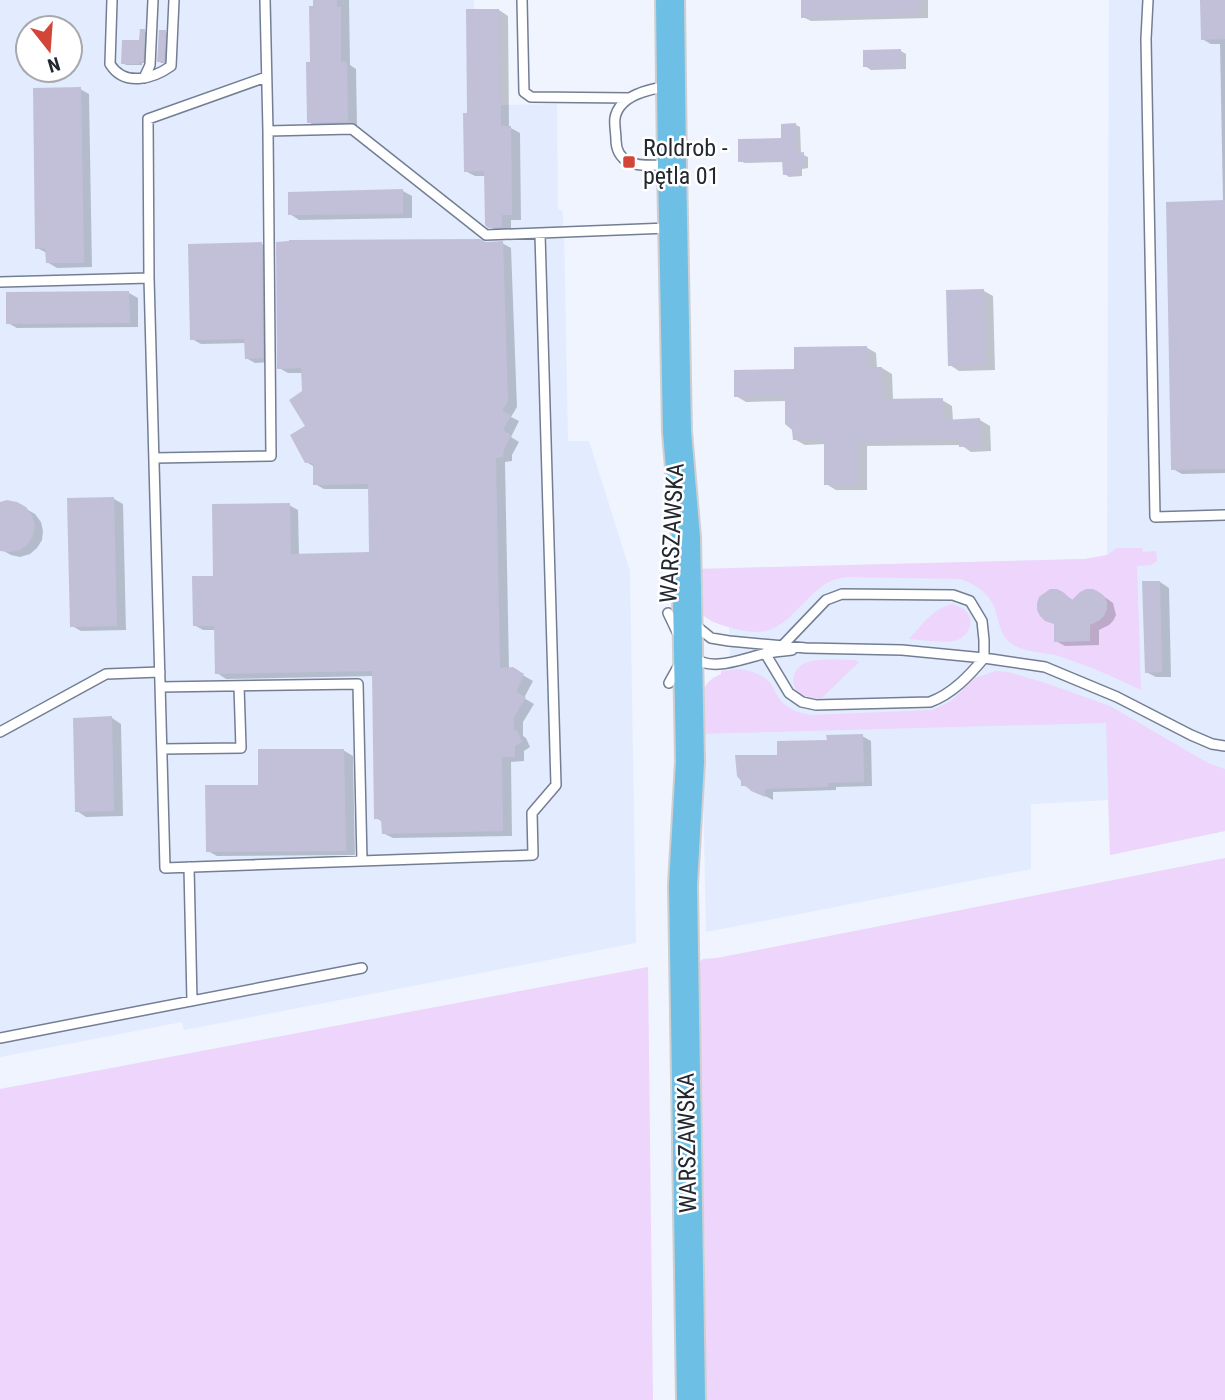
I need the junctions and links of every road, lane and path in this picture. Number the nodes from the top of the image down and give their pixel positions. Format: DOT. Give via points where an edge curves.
graph roads {
  1 [pos="112,0"];
  2 [pos="153,0"];
  3 [pos="174,0"];
  4 [pos="265,0"];
  5 [pos="522,0"];
  6 [pos="670,0"];
  7 [pos="1147,0"];
  8 [pos="266,77"];
  9 [pos="144,78"];
  10 [pos="670,85"];
  11 [pos="630,98"];
  12 [pos="268,131"];
  13 [pos="671,165"];
  14 [pos="673,228"];
  15 [pos="540,234"];
  16 [pos="149,278"];
  17 [pos="0,282"];
  18 [pos="154,458"];
  19 [pos="1225,515"];
  20 [pos="677,607"];
  21 [pos="783,645"];
  22 [pos="806,648"];
  23 [pos="704,651"];
  24 [pos="765,653"];
  25 [pos="984,658"];
  26 [pos="160,672"];
  27 [pos="239,686"];
  28 [pos="160,687"];
  29 [pos="679,689"];
  30 [pos="0,732"];
  31 [pos="1225,746"];
  32 [pos="162,749"];
  33 [pos="362,861"];
  34 [pos="189,867"];
  35 [pos="362,968"];
  36 [pos="192,1001"];
  37 [pos="0,1038"];
  38 [pos="691,1400"];
  1 -- 9 [label="lane" via="110,64 125,78"];
  2 -- 9 [label="lane" via="150,65"];
  3 -- 9 [label="lane" via="171,66"];
  4 -- 8 [label="lane"];
  5 -- 11 [label="lane" via="524,92 531,97"];
  6 -- 10 [label="main road, WARSZAWSKA"];
  7 -- 19 [label="lane" via="1155,517"];
  8 -- 12 [label="lane"];
  8 -- 16 [label="lane" via="148,120"];
  10 -- 11 [label="lane"];
  10 -- 13 [label="main road, WARSZAWSKA"];
  11 -- 13 [label="lane" via="615,116 621,156 629,162"];
  12 -- 15 [label="lane" via="352,128 486,235"];
  12 -- 18 [label="lane" via="271,456"];
  13 -- 14 [label="main road, WARSZAWSKA"];
  14 -- 15 [label="lane"];
  14 -- 20 [label="main road, WARSZAWSKA" via="677,432 686,538"];
  15 -- 33 [label="lane" via="556,785 532,813 533,855"];
  16 -- 17 [label="lane"];
  16 -- 18 [label="lane"];
  18 -- 26 [label="lane"];
  20 -- 23 [label="main road, WARSZAWSKA"];
  20 -- 29 [label="main road, WARSZAWSKA"];
  21 -- 22 [label="lane"];
  21 -- 23 [label="lane"];
  21 -- 25 [label="lane" via="826,600 842,594 953,595 970,601 982,621"];
  22 -- 24 [label="lane"];
  22 -- 25 [label="lane"];
  23 -- 24 [label="lane" via="730,663"];
  23 -- 29 [label="main road, WARSZAWSKA"];
  24 -- 25 [label="lane" via="789,693 816,705 930,702 943,697"];
  25 -- 31 [label="lane" via="1045,667 1117,696 1201,740"];
  26 -- 28 [label="lane"];
  26 -- 30 [label="lane" via="106,674"];
  27 -- 28 [label="lane"];
  27 -- 32 [label="lane" via="241,748"];
  27 -- 33 [label="lane" via="358,684"];
  28 -- 32 [label="lane"];
  29 -- 38 [label="main road, WARSZAWSKA" via="690,762 683,885"];
  32 -- 34 [label="lane" via="165,868"];
  33 -- 34 [label="lane"];
  34 -- 36 [label="lane"];
  35 -- 36 [label="lane"];
  36 -- 37 [label="lane"];
}
